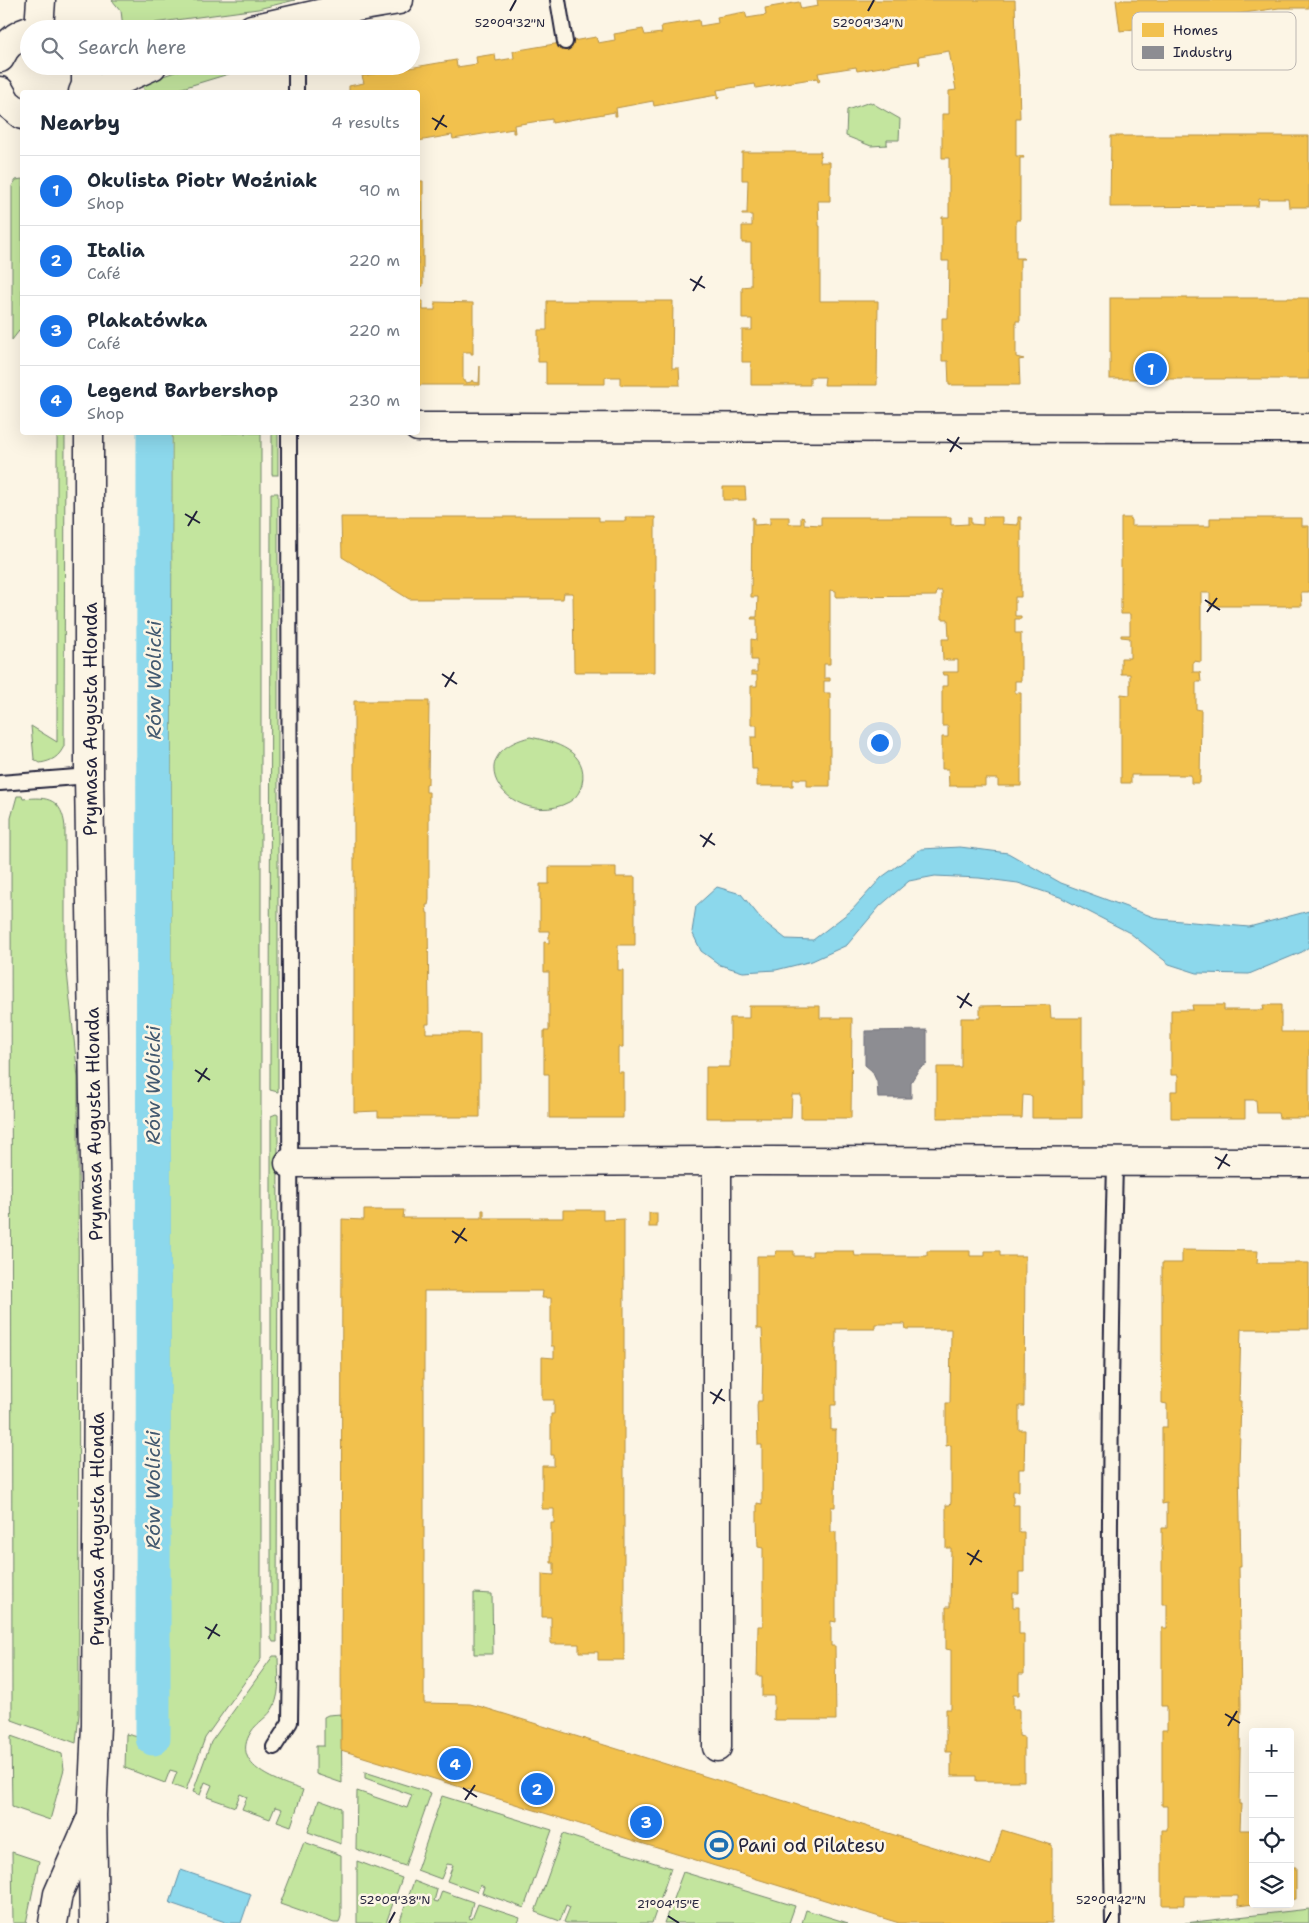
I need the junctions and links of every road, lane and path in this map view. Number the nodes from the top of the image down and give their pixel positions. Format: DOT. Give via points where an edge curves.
graph roads {
  1 [pos="40,0"];
  2 [pos="399,0"];
  3 [pos="558,0"];
  4 [pos="39,20"];
  5 [pos="307,20"];
  6 [pos="20,35"];
  7 [pos="565,42"];
  8 [pos="0,58"];
  9 [pos="86,75"];
  10 [pos="132,75"];
  11 [pos="296,75"];
  12 [pos="84,90"];
  13 [pos="99,90"];
  14 [pos="296,90"];
  15 [pos="420,428"];
  16 [pos="1309,428"];
  17 [pos="89,435"];
  18 [pos="289,435"];
  19 [pos="88,776"];
  20 [pos="0,783"];
  21 [pos="717,1161"];
  22 [pos="1115,1162"];
  23 [pos="1309,1162"];
  24 [pos="289,1163"];
  25 [pos="274,1747"];
  26 [pos="717,1747"];
  27 [pos="92,1815"];
  28 [pos="53,1923"];
  29 [pos="94,1923"];
  30 [pos="1113,1923"];
  1 -- 4 [label="street"];
  2 -- 5 [label="street" via="328,12"];
  3 -- 7 [label="lane"];
  6 -- 8 [label="street" via="13,38"];
  9 -- 12 [label="street"];
  10 -- 13 [label="street"];
  11 -- 14 [label="lane"];
  15 -- 16 [label="street"];
  17 -- 19 [label="street, Prymasa Augusta Hlonda"];
  18 -- 24 [label="lane"];
  19 -- 20 [label="lane"];
  19 -- 27 [label="street, Prymasa Augusta Hlonda" via="98,1356 96,1725"];
  21 -- 22 [label="street"];
  21 -- 24 [label="street"];
  21 -- 26 [label="street"];
  22 -- 23 [label="street"];
  22 -- 30 [label="lane" via="1109,1538"];
  24 -- 25 [label="lane" via="290,1722"];
  27 -- 28 [label="street, Prymasa Augusta Hlonda" via="58,1894"];
  27 -- 29 [label="street, Prymasa Augusta Hlonda"];
}
